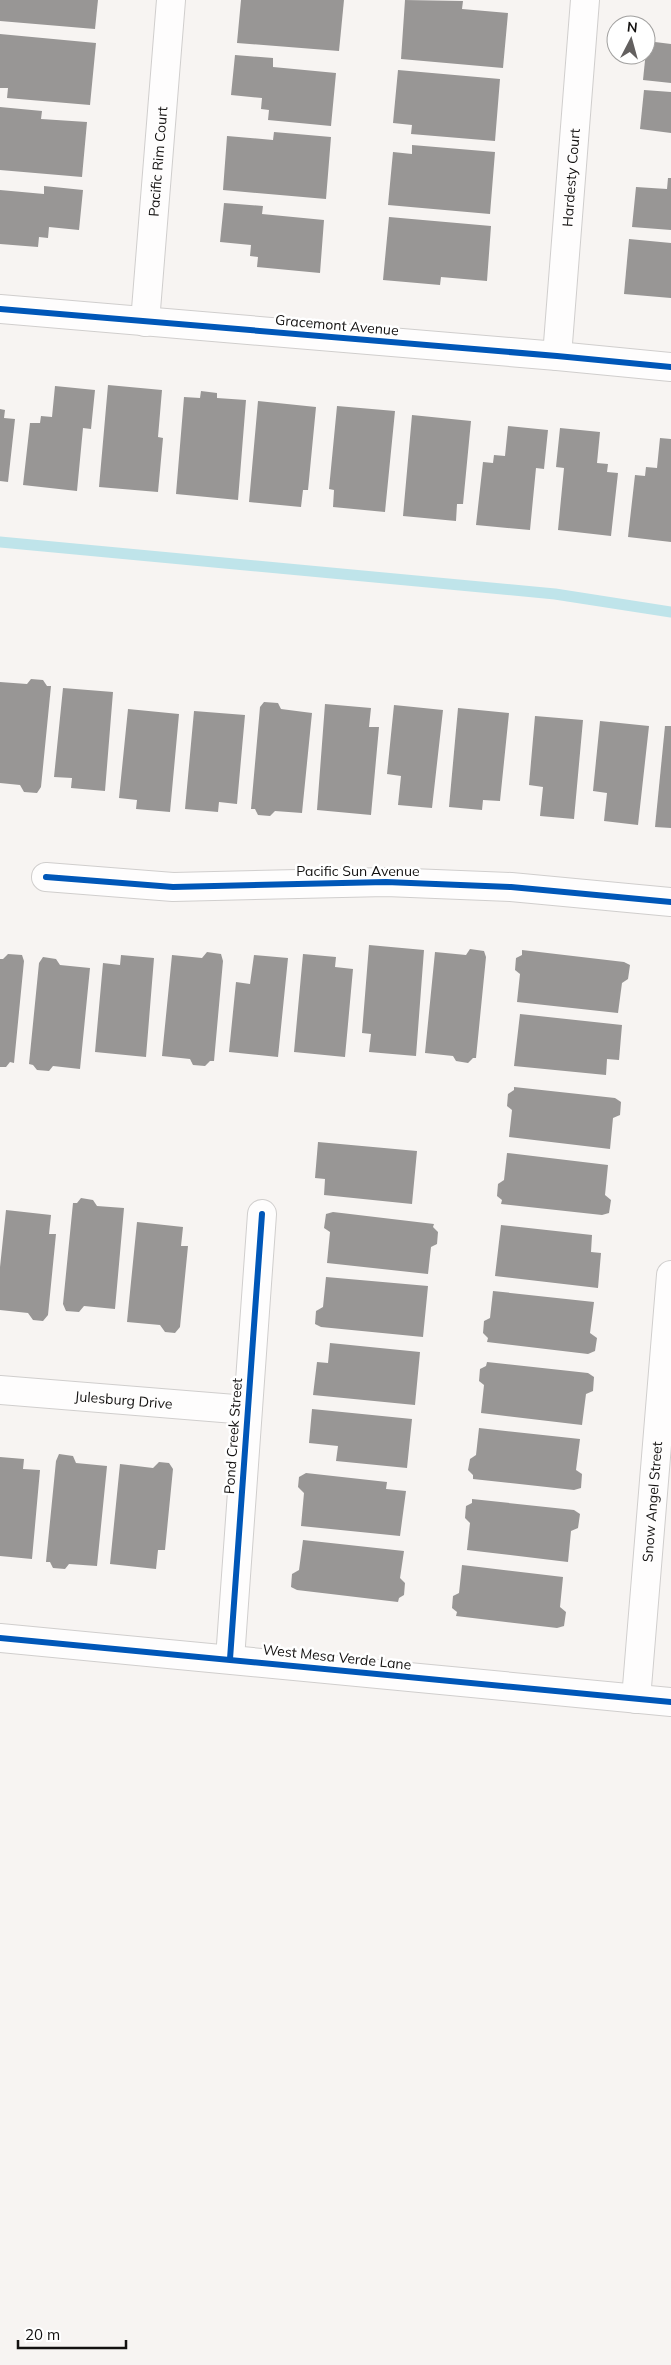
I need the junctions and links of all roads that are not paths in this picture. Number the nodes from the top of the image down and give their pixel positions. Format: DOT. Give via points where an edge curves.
graph roads {
  1 [pos="171,0"];
  2 [pos="585,0"];
  3 [pos="0,309"];
  4 [pos="144,322"];
  5 [pos="557,356"];
  6 [pos="671,367"];
  7 [pos="46,877"];
  8 [pos="671,902"];
  9 [pos="262,1214"];
  10 [pos="671,1275"];
  11 [pos="0,1390"];
  12 [pos="247,1410"];
  13 [pos="0,1638"];
  14 [pos="230,1659"];
  15 [pos="636,1699"];
  16 [pos="671,1702"];
  1 -- 4 [label="street, Pacific Rim Court"];
  2 -- 5 [label="street, Hardesty Court"];
  3 -- 4 [label="street, Gracemont Avenue"];
  4 -- 5 [label="street, Gracemont Avenue"];
  5 -- 6 [label="street, Gracemont Avenue"];
  7 -- 8 [label="street, Pacific Sun Avenue" via="173,887 386,882 511,887"];
  9 -- 12 [label="street, Pond Creek Street"];
  10 -- 15 [label="street, Snow Angel Street"];
  11 -- 12 [label="street, Julesburg Drive"];
  12 -- 14 [label="street, Pond Creek Street"];
  13 -- 14 [label="street, West Mesa Verde Lane"];
  14 -- 15 [label="street, West Mesa Verde Lane"];
  15 -- 16 [label="street, West Mesa Verde Lane"];
}
